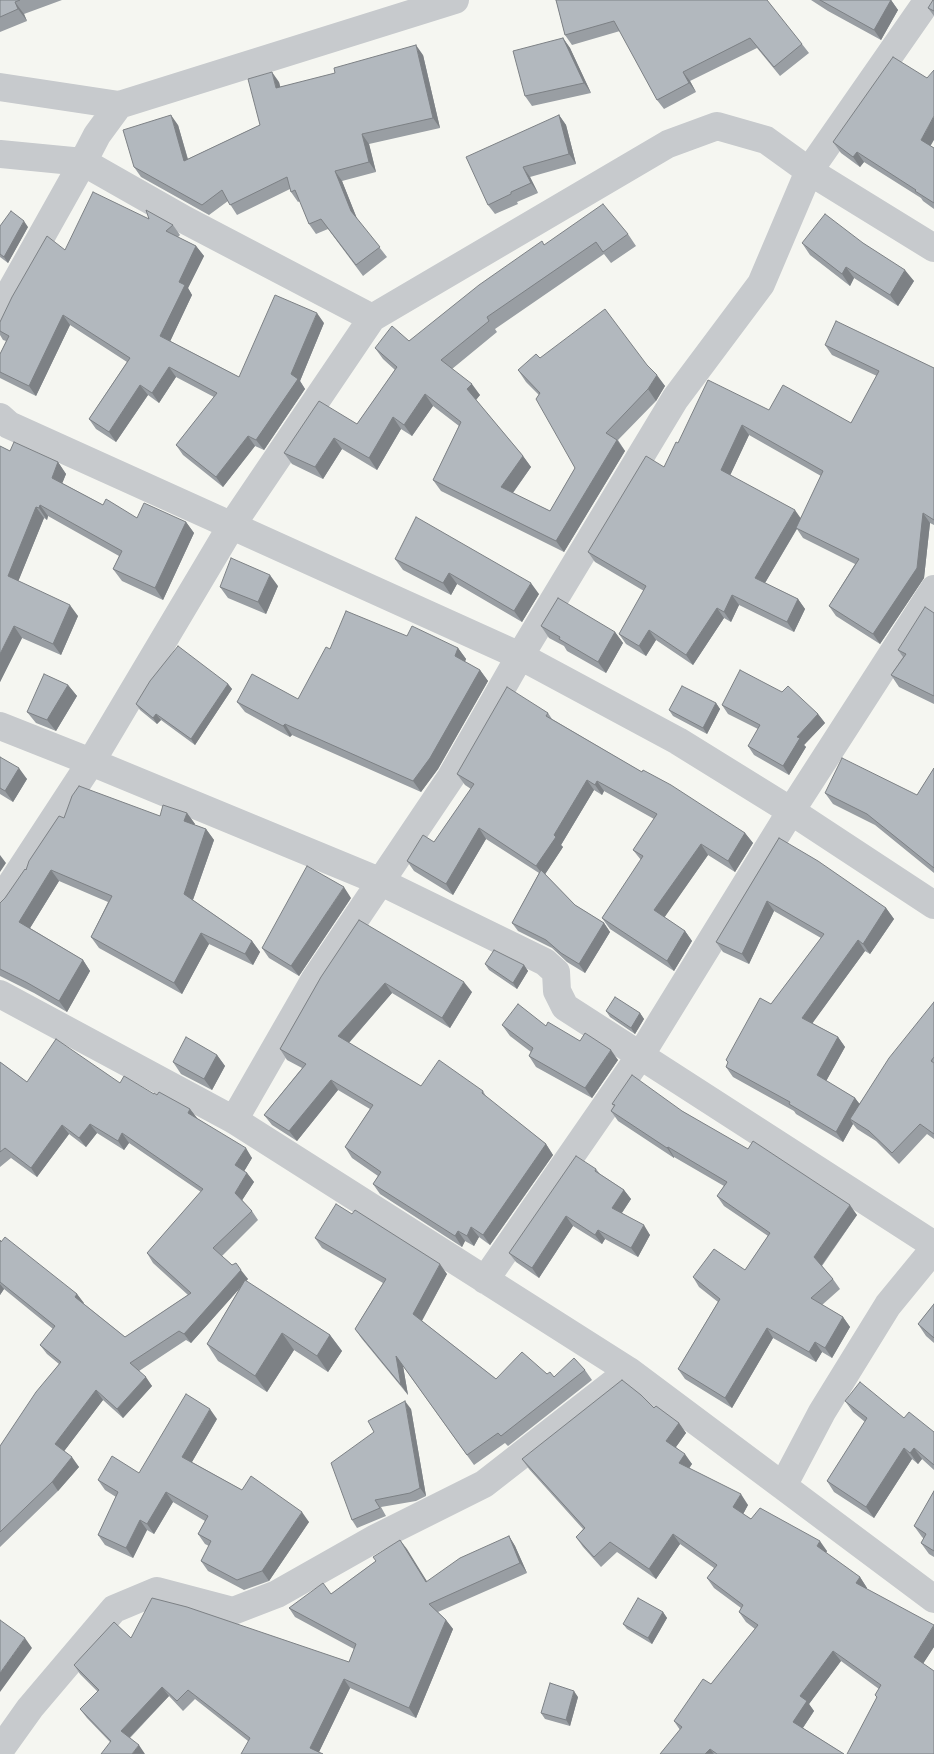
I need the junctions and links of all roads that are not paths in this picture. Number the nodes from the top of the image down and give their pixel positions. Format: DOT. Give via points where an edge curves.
graph roads {
  1 [pos="455,0"];
  2 [pos="928,0"];
  3 [pos="0,87"];
  4 [pos="118,105"];
  5 [pos="0,154"];
  6 [pos="83,162"];
  7 [pos="809,171"];
  8 [pos="934,248"];
  9 [pos="0,310"];
  10 [pos="372,318"];
  11 [pos="0,417"];
  12 [pos="232,526"];
  13 [pos="934,588"];
  14 [pos="520,656"];
  15 [pos="0,726"];
  16 [pos="91,762"];
  17 [pos="791,812"];
  18 [pos="380,882"];
  19 [pos="0,901"];
  20 [pos="934,905"];
  21 [pos="0,994"];
  22 [pos="640,1056"];
  23 [pos="234,1120"];
  24 [pos="934,1245"];
  25 [pos="934,1249"];
  26 [pos="485,1280"];
  27 [pos="629,1371"];
  28 [pos="783,1486"];
  29 [pos="934,1600"];
  30 [pos="0,1750"];
  1 -- 4 [label="street"];
  2 -- 7 [label="street"];
  3 -- 4 [label="street"];
  4 -- 6 [label="street"];
  5 -- 6 [label="street"];
  6 -- 9 [label="street"];
  6 -- 10 [label="street" via="185,220"];
  7 -- 8 [label="street"];
  7 -- 10 [label="street" via="766,140 717,126 668,144"];
  7 -- 14 [label="street" via="761,284 675,399"];
  10 -- 12 [label="street"];
  11 -- 12 [label="street" via="9,425"];
  12 -- 14 [label="street"];
  12 -- 16 [label="street"];
  13 -- 17 [label="street"];
  14 -- 17 [label="street" via="678,741"];
  14 -- 18 [label="street" via="451,777"];
  15 -- 16 [label="street"];
  16 -- 18 [label="street"];
  16 -- 19 [label="street"];
  17 -- 20 [label="street"];
  17 -- 22 [label="street"];
  18 -- 22 [label="street" via="546,962 556,972 557,991 565,1006"];
  18 -- 23 [label="street" via="316,979"];
  21 -- 23 [label="street"];
  22 -- 24 [label="street"];
  22 -- 26 [label="street"];
  23 -- 26 [label="street"];
  25 -- 28 [label="street" via="888,1305 822,1412"];
  26 -- 27 [label="street"];
  27 -- 28 [label="street"];
  27 -- 30 [label="street" via="484,1484 376,1538 278,1594 233,1611 157,1590 114,1609 30,1708"];
  28 -- 29 [label="street"];
}
